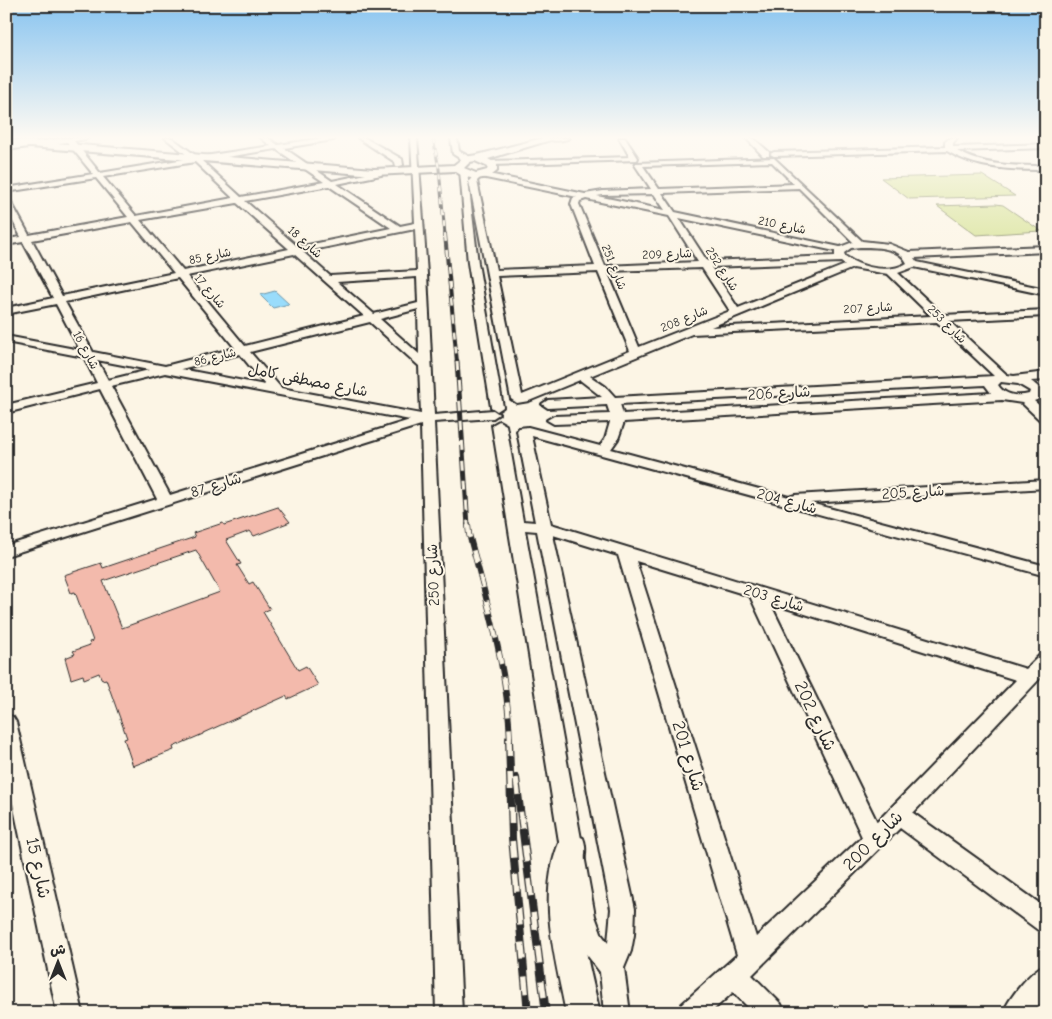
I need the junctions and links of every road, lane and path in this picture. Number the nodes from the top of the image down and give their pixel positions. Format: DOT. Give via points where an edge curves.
graph roads {
  1 [pos="34,186"];
  2 [pos="107,186"];
  3 [pos="224,186"];
  4 [pos="316,186"];
  5 [pos="334,186"];
  6 [pos="417,186"];
  7 [pos="462,186"];
  8 [pos="474,186"];
  9 [pos="543,186"];
  10 [pos="653,186"];
  11 [pos="800,186"];
  12 [pos="6,190"];
  13 [pos="656,191"];
  14 [pos="584,196"];
  15 [pos="6,200"];
  16 [pos="239,200"];
  17 [pos="672,215"];
  18 [pos="134,219"];
  19 [pos="419,225"];
  20 [pos="398,230"];
  21 [pos="26,238"];
  22 [pos="6,242"];
  23 [pos="860,244"];
  24 [pos="1046,249"];
  25 [pos="296,251"];
  26 [pos="841,255"];
  27 [pos="910,259"];
  28 [pos="704,264"];
  29 [pos="853,265"];
  30 [pos="601,269"];
  31 [pos="890,271"];
  32 [pos="493,273"];
  33 [pos="180,274"];
  34 [pos="422,274"];
  35 [pos="328,279"];
  36 [pos="1046,292"];
  37 [pos="59,300"];
  38 [pos="423,305"];
  39 [pos="6,311"];
  40 [pos="736,312"];
  41 [pos="1046,313"];
  42 [pos="371,318"];
  43 [pos="940,318"];
  44 [pos="691,331"];
  45 [pos="6,339"];
  46 [pos="243,350"];
  47 [pos="636,352"];
  48 [pos="88,354"];
  49 [pos="425,365"];
  50 [pos="163,370"];
  51 [pos="580,375"];
  52 [pos="1046,376"];
  53 [pos="1016,379"];
  54 [pos="998,380"];
  55 [pos="104,384"];
  56 [pos="276,390"];
  57 [pos="1041,392"];
  58 [pos="1005,396"];
  59 [pos="521,399"];
  60 [pos="1025,399"];
  61 [pos="613,402"];
  62 [pos="548,404"];
  63 [pos="6,409"];
  64 [pos="496,415"];
  65 [pos="618,418"];
  66 [pos="1046,418"];
  67 [pos="426,419"];
  68 [pos="554,420"];
  69 [pos="526,431"];
  70 [pos="602,451"];
  71 [pos="1046,484"];
  72 [pos="781,499"];
  73 [pos="166,501"];
  74 [pos="517,525"];
  75 [pos="544,528"];
  76 [pos="6,551"];
  77 [pos="625,552"];
  78 [pos="1046,571"];
  79 [pos="756,592"];
  80 [pos="1046,660"];
  81 [pos="1030,677"];
  82 [pos="6,722"];
  83 [pos="13,784"];
  84 [pos="899,815"];
  85 [pos="874,840"];
  86 [pos="572,847"];
  87 [pos="1046,922"];
  88 [pos="742,966"];
  89 [pos="612,968"];
  90 [pos="1046,976"];
  91 [pos="70,1013"];
  92 [pos="449,1013"];
  93 [pos="583,1013"];
  94 [pos="617,1013"];
  95 [pos="691,1013"];
  96 [pos="772,1013"];
  97 [pos="1016,1013"];
  1 -- 12 [label="street"];
  2 -- 18 [label="street, شارع 17"];
  3 -- 16 [label="street, شارع 18"];
  4 -- 16 [label="street"];
  5 -- 20 [label="street"];
  6 -- 19 [label="street, شارع 250"];
  7 -- 64 [label="street"];
  8 -- 32 [label="street"];
  9 -- 14 [label="street, شارع 210"];
  10 -- 13 [label="street, شارع 252"];
  11 -- 13 [label="street"];
  11 -- 23 [label="street"];
  13 -- 14 [label="street"];
  13 -- 17 [label="street, شارع 252"];
  14 -- 17 [label="street, شارع 210"];
  14 -- 30 [label="street, شارع 251" via="575,204"];
  15 -- 21 [label="street, شارع 16"];
  16 -- 18 [label="street"];
  16 -- 25 [label="street, شارع 18"];
  17 -- 26 [label="street, شارع 210"];
  17 -- 28 [label="street, شارع 252"];
  18 -- 21 [label="street"];
  18 -- 33 [label="street, شارع 17"];
  19 -- 20 [label="street, شارع 85"];
  19 -- 34 [label="street, شارع 250"];
  20 -- 25 [label="street, شارع 85"];
  21 -- 22 [label="street"];
  21 -- 37 [label="street, شارع 16"];
  23 -- 26 [label="street" via="848,246"];
  23 -- 27 [label="street" via="887,247"];
  24 -- 27 [label="street"];
  25 -- 33 [label="street, شارع 85"];
  25 -- 35 [label="street, شارع 18"];
  26 -- 28 [label="street, شارع 209"];
  26 -- 29 [label="street"];
  27 -- 31 [label="street" via="904,268"];
  27 -- 36 [label="street"];
  28 -- 30 [label="street, شارع 209"];
  28 -- 40 [label="street, شارع 252"];
  29 -- 31 [label="street"];
  29 -- 40 [label="street, شارع 208"];
  30 -- 32 [label="street, شارع 209"];
  30 -- 47 [label="street, شارع 251"];
  31 -- 43 [label="street, شارع 253"];
  32 -- 59 [label="street"];
  33 -- 37 [label="street, شارع 85"];
  33 -- 46 [label="street, شارع 17"];
  34 -- 35 [label="street"];
  34 -- 38 [label="street, شارع 250"];
  35 -- 42 [label="street, شارع 18"];
  37 -- 39 [label="street, شارع 85"];
  37 -- 48 [label="street, شارع 16"];
  38 -- 42 [label="street, شارع 86"];
  38 -- 49 [label="street, شارع 250"];
  40 -- 44 [label="street, شارع 208"];
  41 -- 43 [label="street, شارع 207"];
  42 -- 46 [label="street, شارع 86"];
  42 -- 49 [label="street, شارع 18"];
  43 -- 44 [label="street, شارع 207"];
  43 -- 54 [label="street, شارع 253"];
  44 -- 47 [label="street, شارع 208"];
  45 -- 48 [label="street, شارع مصطفى كامل"];
  46 -- 50 [label="street, شارع 86"];
  46 -- 56 [label="street, شارع 17"];
  47 -- 51 [label="street, شارع 208"];
  48 -- 50 [label="street, شارع مصطفى كامل"];
  48 -- 55 [label="street, شارع 16"];
  49 -- 67 [label="street, شارع 250"];
  50 -- 55 [label="street, شارع 86"];
  50 -- 56 [label="street, شارع مصطفى كامل"];
  51 -- 59 [label="street, شارع 208"];
  51 -- 61 [label="street" via="600,387"];
  52 -- 53 [label="street"];
  53 -- 54 [label="street, شارع 206"];
  53 -- 57 [label="street"];
  54 -- 58 [label="street, شارع 253" via="990,384"];
  54 -- 61 [label="street, شارع 206"];
  55 -- 63 [label="street, شارع 86"];
  55 -- 73 [label="street, شارع 16"];
  56 -- 67 [label="street, شارع مصطفى كامل"];
  57 -- 60 [label="street"];
  58 -- 60 [label="street, شارع 206"];
  58 -- 65 [label="street, شارع 206"];
  59 -- 62 [label="street, شارع 206"];
  59 -- 64 [label="street, شارع 208" via="508,401"];
  60 -- 66 [label="street"];
  61 -- 62 [label="street, شارع 206"];
  61 -- 65 [label="street"];
  62 -- 68 [label="street" via="555,411"];
  64 -- 67 [label="street"];
  64 -- 69 [label="street, شارع 204" via="506,428"];
  64 -- 74 [label="street"];
  65 -- 68 [label="street, شارع 206"];
  65 -- 70 [label="street" via="617,431"];
  67 -- 73 [label="street, شارع 87"];
  67 -- 92 [label="street, شارع 250"];
  68 -- 69 [label="street" via="541,428"];
  69 -- 70 [label="street, شارع 204"];
  69 -- 75 [label="street"];
  70 -- 72 [label="street, شارع 204"];
  71 -- 72 [label="street, شارع 205"];
  72 -- 78 [label="street, شارع 204"];
  73 -- 76 [label="street, شارع 87"];
  74 -- 75 [label="street, شارع 203"];
  74 -- 86 [label="street"];
  75 -- 77 [label="street, شارع 203"];
  75 -- 89 [label="street" via="622,909 622,935"];
  77 -- 79 [label="street, شارع 203"];
  77 -- 88 [label="street, شارع 201"];
  79 -- 81 [label="street, شارع 203"];
  79 -- 85 [label="street, شارع 202"];
  80 -- 81 [label="street, شارع 200"];
  81 -- 84 [label="street, شارع 200"];
  82 -- 83 [label="street, شارع 15"];
  83 -- 91 [label="street, شارع 15"];
  84 -- 85 [label="street, شارع 200"];
  84 -- 87 [label="street"];
  85 -- 88 [label="street, شارع 200"];
  86 -- 89 [label="street" via="587,929"];
  86 -- 93 [label="main road" via="564,875 564,906"];
  88 -- 95 [label="street, شارع 200"];
  88 -- 96 [label="street"];
  89 -- 94 [label="street"];
  90 -- 97 [label="street"];
}
